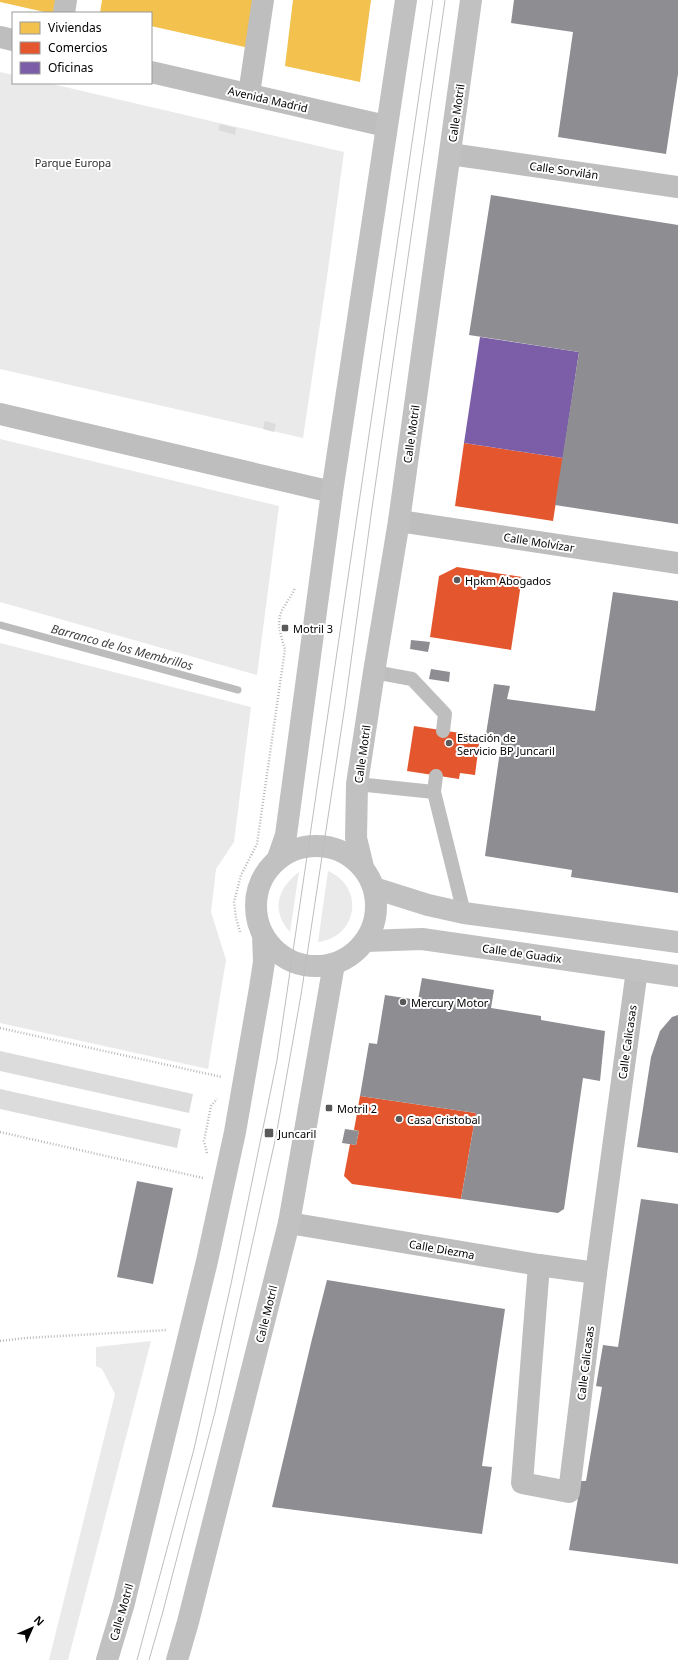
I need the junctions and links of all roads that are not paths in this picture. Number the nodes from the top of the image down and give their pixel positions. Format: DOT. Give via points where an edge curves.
graph roads {
  1 [pos="66,0"];
  2 [pos="263,0"];
  3 [pos="406,0"];
  4 [pos="471,0"];
  5 [pos="64,12"];
  6 [pos="0,37"];
  7 [pos="12,40"];
  8 [pos="152,72"];
  9 [pos="249,94"];
  10 [pos="386,126"];
  11 [pos="450,154"];
  12 [pos="678,187"];
  13 [pos="0,414"];
  14 [pos="332,492"];
  15 [pos="399,522"];
  16 [pos="678,564"];
  17 [pos="374,672"];
  18 [pos="443,731"];
  19 [pos="436,776"];
  20 [pos="357,784"];
  21 [pos="434,792"];
  22 [pos="278,858"];
  23 [pos="363,867"];
  24 [pos="374,888"];
  25 [pos="464,913"];
  26 [pos="264,935"];
  27 [pos="366,941"];
  28 [pos="678,942"];
  29 [pos="334,964"];
  30 [pos="637,970"];
  31 [pos="678,976"];
  32 [pos="289,1222"];
  33 [pos="539,1265"];
  34 [pos="596,1273"];
  35 [pos="107,1660"];
  36 [pos="177,1660"];
  1 -- 5 [label="street"];
  2 -- 9 [label="street"];
  3 -- 10 [label="street"];
  4 -- 11 [label="street, Calle Motril"];
  6 -- 7 [label="street"];
  8 -- 9 [label="street, Avenida Madrid"];
  9 -- 10 [label="street, Avenida Madrid"];
  10 -- 14 [label="street"];
  11 -- 12 [label="street, Calle Sorvilán"];
  11 -- 15 [label="street, Calle Motril"];
  13 -- 14 [label="street"];
  14 -- 22 [label="street" via="286,835"];
  15 -- 16 [label="street, Calle Molvízar"];
  15 -- 17 [label="street, Calle Motril"];
  17 -- 18 [label="lane" via="412,679 445,714"];
  17 -- 20 [label="street, Calle Motril"];
  19 -- 21 [label="lane"];
  20 -- 21 [label="lane"];
  20 -- 23 [label="street, Calle Motril" via="356,838"];
  21 -- 25 [label="lane"];
  22 -- 23 [label="street" via="296,849 317,845 345,853"];
  22 -- 26 [label="street" via="263,876 257,892 257,916"];
  23 -- 24 [label="street"];
  24 -- 25 [label="street"];
  24 -- 27 [label="street" via="377,910"];
  25 -- 28 [label="street"];
  26 -- 29 [label="street" via="279,953 297,963 313,966"];
  26 -- 35 [label="street, Calle Motril" via="264,962 260,988 235,1132 208,1261 124,1603"];
  27 -- 29 [label="street" via="354,954"];
  27 -- 30 [label="street, Calle de Guadix" via="422,939"];
  29 -- 32 [label="street, Calle Motril"];
  30 -- 31 [label="street, Calle de Guadix"];
  30 -- 34 [label="street, Calle Calicasas"];
  32 -- 33 [label="street, Calle Diezma"];
  32 -- 36 [label="street, Calle Motril"];
  33 -- 34 [label="street, Calle Diezma"];
  33 -- 34 [label="street, Calle Calicasas" via="522,1483 569,1492"];
}
